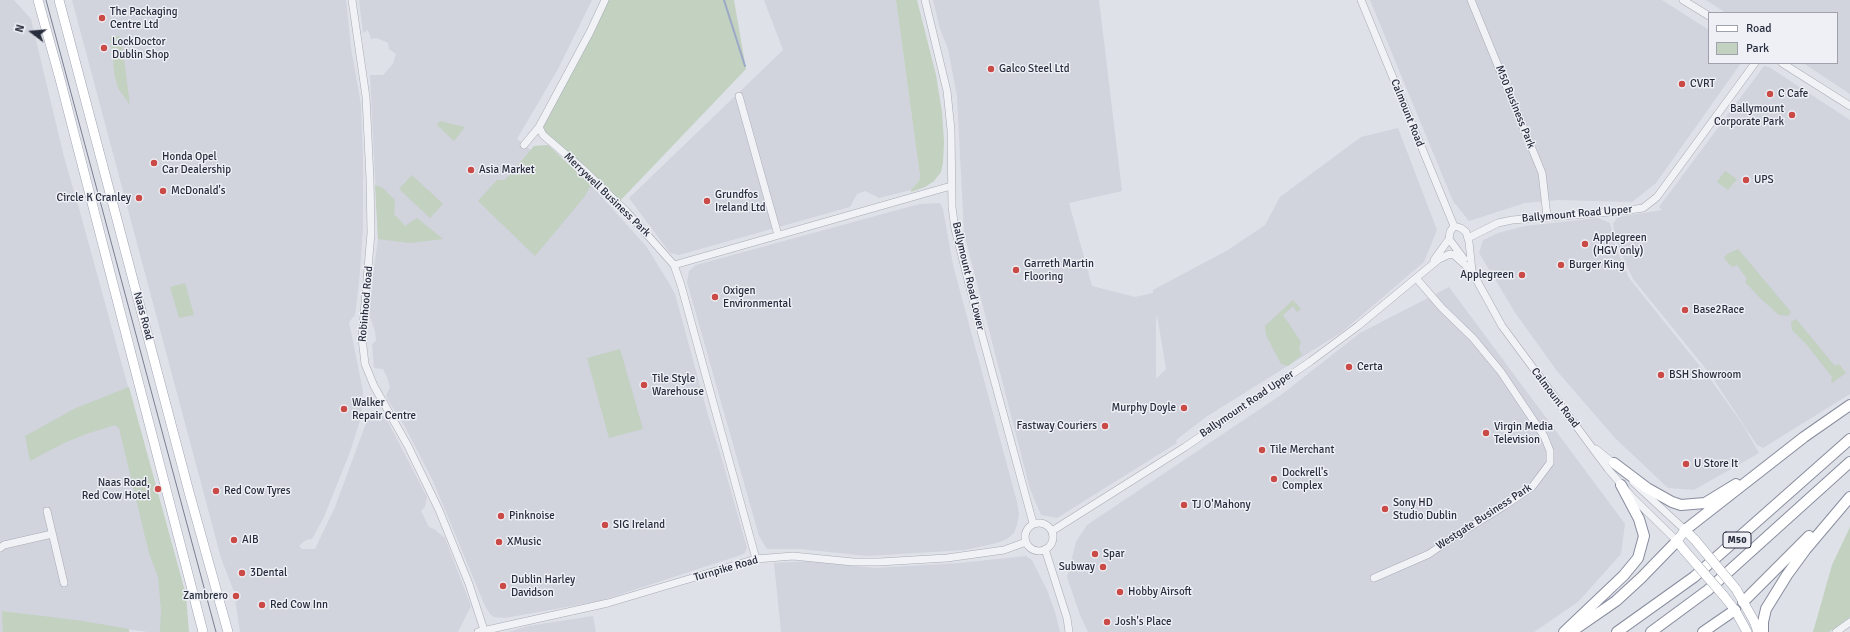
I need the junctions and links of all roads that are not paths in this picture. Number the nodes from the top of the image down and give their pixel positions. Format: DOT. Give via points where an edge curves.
graph roads {
  1 [pos="59,0"];
  2 [pos="352,0"];
  3 [pos="605,0"];
  4 [pos="925,0"];
  5 [pos="1361,0"];
  6 [pos="1471,0"];
  7 [pos="1683,0"];
  8 [pos="38,1"];
  9 [pos="1708,15"];
  10 [pos="1754,64"];
  11 [pos="1784,64"];
  12 [pos="739,96"];
  13 [pos="1850,106"];
  14 [pos="539,127"];
  15 [pos="524,145"];
  16 [pos="952,186"];
  17 [pos="1547,216"];
  18 [pos="1454,226"];
  19 [pos="778,235"];
  20 [pos="1468,238"];
  21 [pos="1449,239"];
  22 [pos="1432,263"];
  23 [pos="674,265"];
  24 [pos="1472,271"];
  25 [pos="1416,278"];
  26 [pos="1850,405"];
  27 [pos="1850,439"];
  28 [pos="1590,444"];
  29 [pos="1775,459"];
  30 [pos="1850,462"];
  31 [pos="1614,463"];
  32 [pos="1620,485"];
  33 [pos="1850,496"];
  34 [pos="47,511"];
  35 [pos="1033,523"];
  36 [pos="1685,530"];
  37 [pos="1052,531"];
  38 [pos="52,534"];
  39 [pos="1677,541"];
  40 [pos="1026,542"];
  41 [pos="0,548"];
  42 [pos="1045,549"];
  43 [pos="756,559"];
  44 [pos="1374,578"];
  45 [pos="64,583"];
  46 [pos="1743,602"];
  47 [pos="1734,610"];
  48 [pos="1850,622"];
  49 [pos="481,631"];
  50 [pos="202,632"];
  51 [pos="228,632"];
  52 [pos="1069,632"];
  53 [pos="1564,632"];
  54 [pos="1571,632"];
  55 [pos="1617,632"];
  56 [pos="1651,632"];
  57 [pos="1703,632"];
  58 [pos="1746,632"];
  59 [pos="1758,632"];
  60 [pos="1763,632"];
  61 [pos="1836,632"];
  1 -- 51 [label="main road, Naas Road"];
  2 -- 49 [label="street, Robinhood Road" via="366,97 370,179 371,234 362,338 365,364 439,510 469,584"];
  3 -- 14 [label="street"];
  4 -- 16 [label="street, Ballymount Road Lower" via="947,91"];
  5 -- 18 [label="street, Calmount Road"];
  6 -- 17 [label="street, M50 Business Park" via="1542,173"];
  7 -- 9 [label="street"];
  8 -- 50 [label="main road, Naas Road"];
  10 -- 17 [label="street, Ballymount Road Upper" via="1650,203 1634,210"];
  11 -- 13 [label="street"];
  12 -- 19 [label="street"];
  14 -- 15 [label="street"];
  14 -- 23 [label="street, Merrywell Business Park" via="543,135 626,211"];
  16 -- 19 [label="street"];
  16 -- 35 [label="street, Ballymount Road Lower" via="955,229 961,257"];
  17 -- 20 [label="street, Ballymount Road Upper" via="1498,223"];
  18 -- 20 [label="street" via="1463,229"];
  18 -- 21 [label="street, Ballymount Road Upper"];
  19 -- 23 [label="street"];
  20 -- 24 [label="street, Calmount Road"];
  21 -- 22 [label="street, Ballymount Road Upper"];
  21 -- 24 [label="street, Calmount Road"];
  22 -- 24 [label="street, Ballymount Road Upper" via="1450,254"];
  22 -- 25 [label="street, Ballymount Road Upper"];
  23 -- 43 [label="street, Merrywell Business Park" via="682,285"];
  24 -- 28 [label="street, Calmount Road" via="1502,326"];
  25 -- 37 [label="street, Ballymount Road Upper" via="1358,326 1307,363 1185,447"];
  25 -- 44 [label="street, Westgate Business Park" via="1473,338 1501,372 1544,436 1550,451 1550,463 1532,487 1504,506 1430,554"];
  26 -- 29 [label="highway"];
  27 -- 55 [label="highway, M50" via="1694,577"];
  28 -- 31 [label="street, Calmount Road"];
  28 -- 32 [label="street, Calmount Road"];
  29 -- 31 [label="highway" via="1705,503 1693,505 1681,504 1662,497"];
  29 -- 36 [label="highway"];
  30 -- 56 [label="highway, M50" via="1708,590"];
  31 -- 36 [label="street, Calmount Road"];
  32 -- 39 [label="street, Calmount Road"];
  32 -- 53 [label="highway" via="1639,519 1644,536 1638,558 1624,575"];
  33 -- 46 [label="highway"];
  33 -- 60 [label="highway" via="1787,575 1766,609 1762,622"];
  34 -- 38 [label="street"];
  35 -- 37 [label="street" via="1045,524"];
  35 -- 40 [label="street" via="1025,533"];
  36 -- 39 [label="main road"];
  36 -- 46 [label="main road, bridge" via="1736,589"];
  37 -- 42 [label="street" via="1052,541"];
  38 -- 41 [label="street"];
  38 -- 45 [label="street"];
  39 -- 47 [label="main road, bridge"];
  39 -- 54 [label="highway" via="1616,601"];
  40 -- 42 [label="street" via="1036,551"];
  40 -- 43 [label="street, Turnpike Road" via="1004,550 946,558 879,562 793,556"];
  42 -- 52 [label="street"];
  43 -- 49 [label="street, Turnpike Road" via="608,603"];
  46 -- 47 [label="main road"];
  46 -- 59 [label="main road"];
  47 -- 57 [label="highway"];
  47 -- 58 [label="main road"];
  48 -- 61 [label="street"];
}
